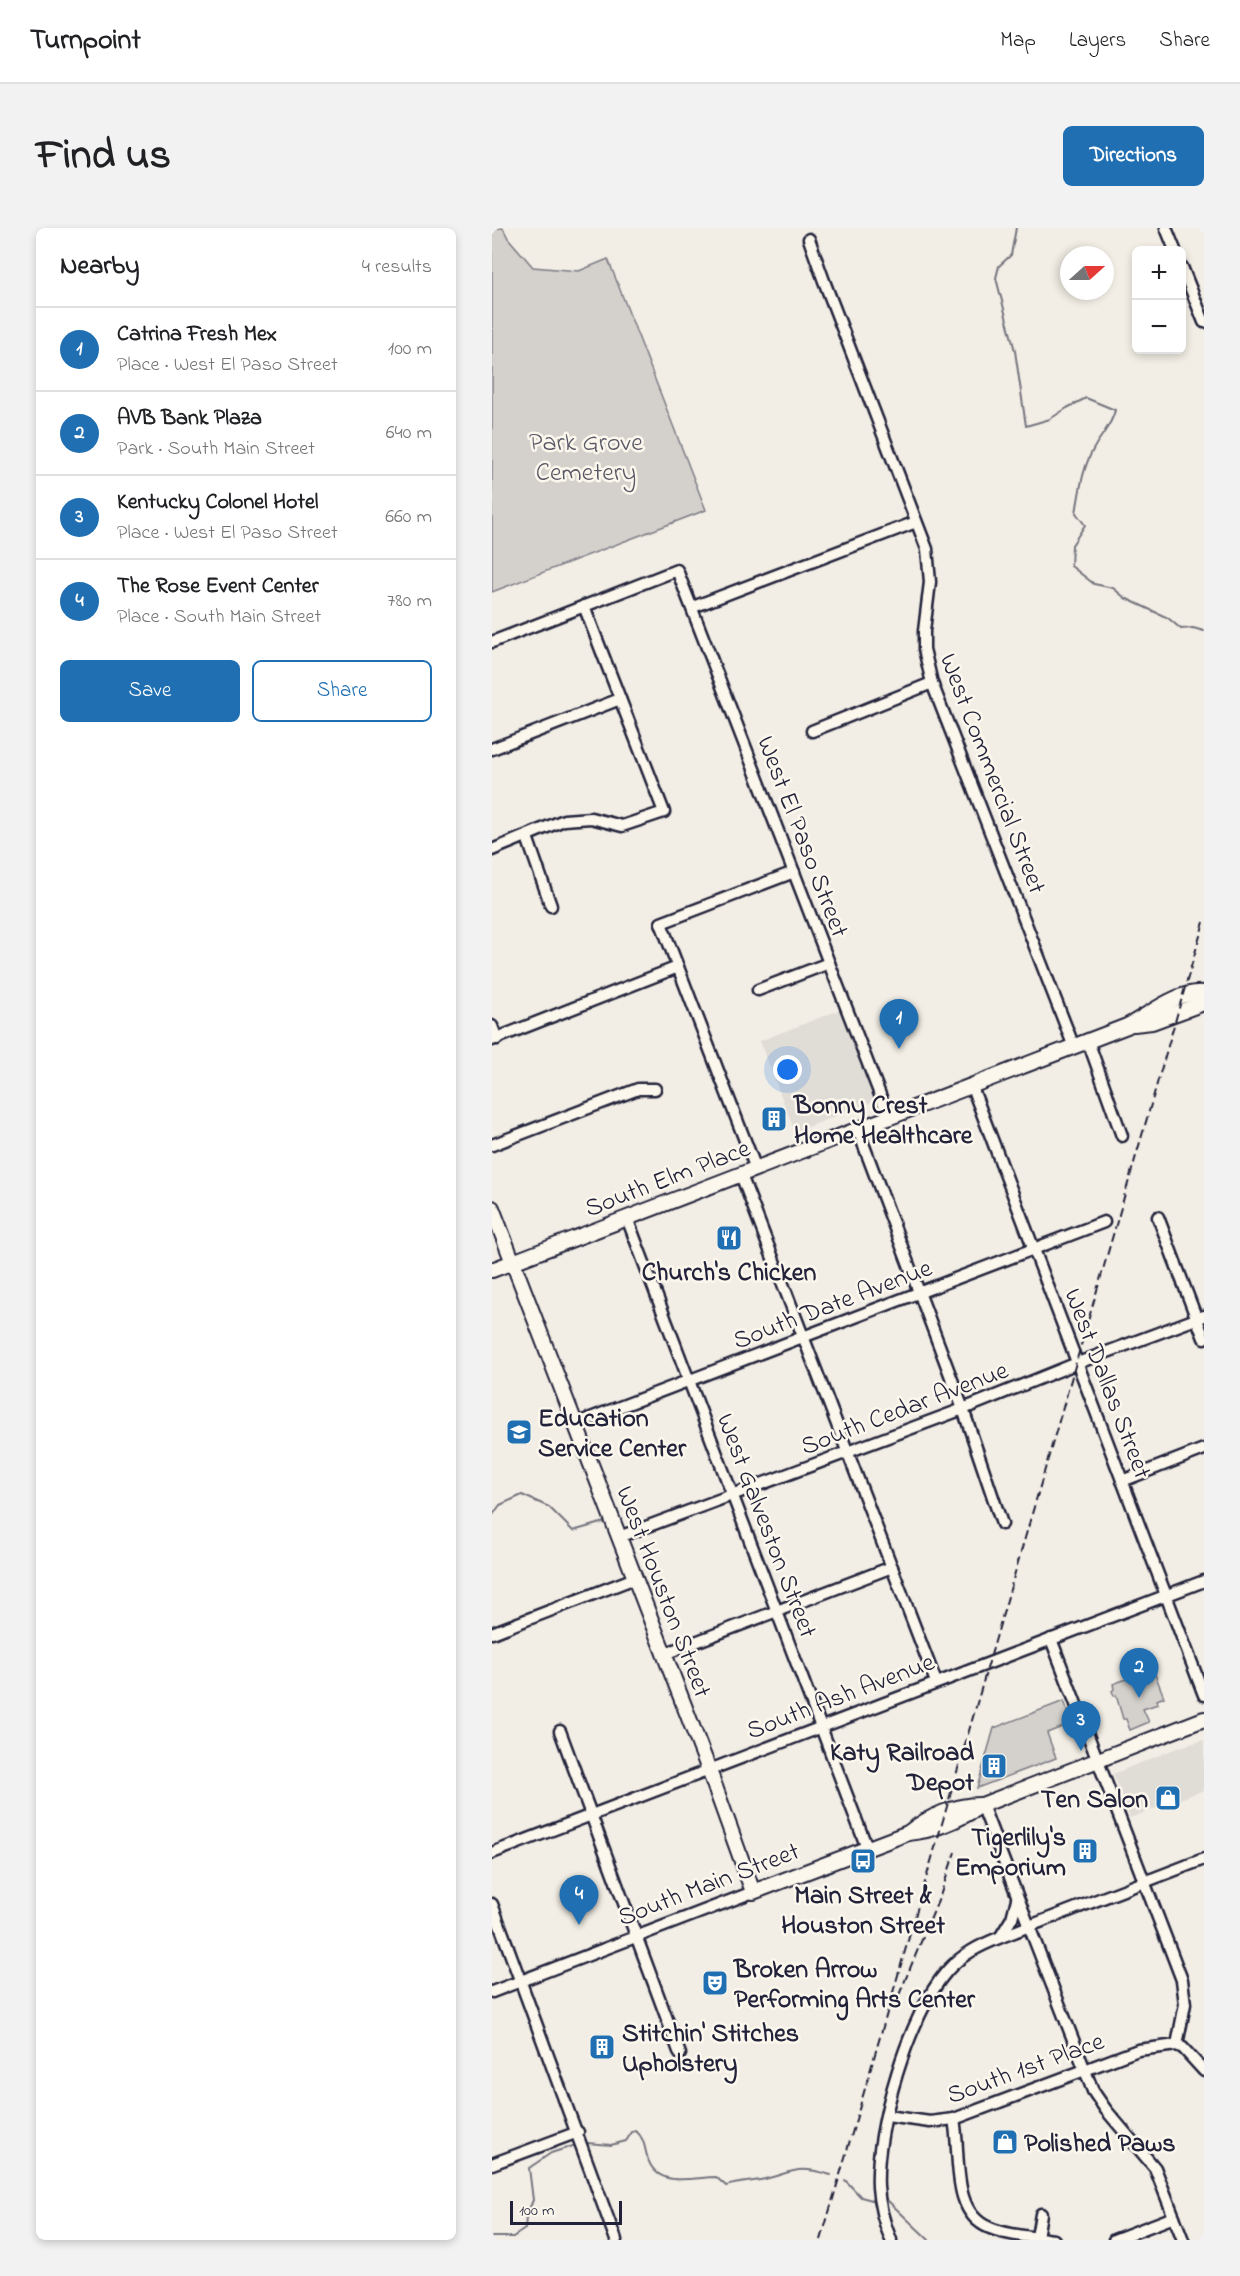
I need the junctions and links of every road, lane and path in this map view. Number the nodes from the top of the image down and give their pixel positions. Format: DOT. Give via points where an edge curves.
graph roads {
  1 [pos="1167,228"];
  2 [pos="809,239"];
  3 [pos="1174,246"];
  4 [pos="1186,277"];
  5 [pos="1204,322"];
  6 [pos="916,522"];
  7 [pos="584,606"];
  8 [pos="693,607"];
  9 [pos="492,642"];
  10 [pos="932,683"];
  11 [pos="620,699"];
  12 [pos="812,730"];
  13 [pos="492,749"];
  14 [pos="526,837"];
  15 [pos="492,850"];
  16 [pos="794,872"];
  17 [pos="551,906"];
  18 [pos="829,963"];
  19 [pos="678,967"];
  20 [pos="758,990"];
  21 [pos="1204,993"];
  22 [pos="1204,1001"];
  23 [pos="1129,1025"];
  24 [pos="492,1026"];
  25 [pos="494,1040"];
  26 [pos="1081,1044"];
  27 [pos="972,1087"];
  28 [pos="655,1089"];
  29 [pos="889,1118"];
  30 [pos="858,1130"];
  31 [pos="1122,1136"];
  32 [pos="492,1145"];
  33 [pos="756,1169"];
  34 [pos="741,1175"];
  35 [pos="492,1208"];
  36 [pos="1158,1217"];
  37 [pos="627,1218"];
  38 [pos="1104,1222"];
  39 [pos="1033,1249"];
  40 [pos="513,1262"];
  41 [pos="492,1270"];
  42 [pos="919,1294"];
  43 [pos="1200,1318"];
  44 [pos="804,1337"];
  45 [pos="1204,1338"];
  46 [pos="1078,1364"];
  47 [pos="688,1382"];
  48 [pos="963,1409"];
  49 [pos="575,1424"];
  50 [pos="1204,1449"];
  51 [pos="848,1452"];
  52 [pos="1122,1481"];
  53 [pos="732,1496"];
  54 [pos="1002,1524"];
  55 [pos="619,1537"];
  56 [pos="892,1567"];
  57 [pos="635,1578"];
  58 [pos="1204,1581"];
  59 [pos="1166,1596"];
  60 [pos="777,1611"];
  61 [pos="492,1634"];
  62 [pos="1051,1639"];
  63 [pos="664,1654"];
  64 [pos="936,1682"];
  65 [pos="1204,1695"];
  66 [pos="1204,1719"];
  67 [pos="820,1727"];
  68 [pos="560,1731"];
  69 [pos="1097,1761"];
  70 [pos="709,1770"];
  71 [pos="982,1804"];
  72 [pos="590,1814"];
  73 [pos="867,1848"];
  74 [pos="492,1853"];
  75 [pos="1204,1859"];
  76 [pos="1144,1882"];
  77 [pos="753,1892"];
  78 [pos="1017,1896"];
  79 [pos="492,1904"];
  80 [pos="1028,1925"];
  81 [pos="1001,1936"];
  82 [pos="637,1937"];
  83 [pos="521,1981"];
  84 [pos="492,1992"];
  85 [pos="1177,2045"];
  86 [pos="680,2054"];
  87 [pos="1084,2070"];
  88 [pos="1204,2071"];
  89 [pos="887,2116"];
  90 [pos="954,2119"];
  91 [pos="578,2132"];
  92 [pos="492,2164"];
  93 [pos="1041,2214"];
  94 [pos="1174,2217"];
  95 [pos="1037,2237"];
  96 [pos="616,2240"];
  97 [pos="891,2240"];
  98 [pos="1054,2240"];
  99 [pos="1114,2240"];
  100 [pos="1183,2240"];
  1 -- 3 [label="street"];
  2 -- 6 [label="street, West Commercial Street"];
  4 -- 5 [label="street"];
  6 -- 8 [label="street"];
  6 -- 10 [label="street, West Commercial Street" via="930,565 924,649"];
  7 -- 8 [label="street, West El Paso Street" via="678,570"];
  7 -- 9 [label="street"];
  7 -- 11 [label="street"];
  8 -- 16 [label="street, West El Paso Street"];
  10 -- 12 [label="street"];
  10 -- 26 [label="street, West Commercial Street"];
  11 -- 13 [label="street"];
  11 -- 14 [label="street" via="664,812 622,826 591,818 564,820"];
  14 -- 15 [label="street"];
  14 -- 17 [label="street"];
  16 -- 18 [label="street, West El Paso Street"];
  16 -- 19 [label="street" via="661,923"];
  18 -- 20 [label="street"];
  18 -- 29 [label="street, West El Paso Street"];
  19 -- 25 [label="street"];
  19 -- 33 [label="street"];
  21 -- 23 [label="main road, South Elm Place" via="1197,992 1155,1008"];
  22 -- 23 [label="main road, South Elm Place" via="1152,1022"];
  23 -- 26 [label="main road, South Elm Place"];
  24 -- 25 [label="street"];
  26 -- 27 [label="main road, South Elm Place"];
  26 -- 31 [label="street, West Commercial Street"];
  27 -- 29 [label="main road, South Elm Place"];
  27 -- 39 [label="street, West Dallas Street"];
  28 -- 32 [label="street" via="638,1089"];
  29 -- 30 [label="main road, South Elm Place"];
  30 -- 33 [label="main road, South Elm Place"];
  30 -- 42 [label="street"];
  33 -- 34 [label="main road, South Elm Place"];
  34 -- 37 [label="main road, South Elm Place"];
  34 -- 44 [label="street"];
  35 -- 40 [label="main road, West Houston Street"];
  36 -- 43 [label="street"];
  37 -- 40 [label="main road, South Elm Place"];
  37 -- 47 [label="street, West Galveston Street"];
  38 -- 39 [label="street, South Date Avenue"];
  39 -- 42 [label="street, South Date Avenue"];
  39 -- 46 [label="street, West Dallas Street"];
  40 -- 41 [label="main road, South Elm Place"];
  40 -- 49 [label="main road, West Houston Street"];
  42 -- 44 [label="street, South Date Avenue"];
  42 -- 48 [label="street"];
  43 -- 45 [label="street"];
  43 -- 46 [label="street, South Cedar Avenue"];
  44 -- 47 [label="street, South Date Avenue"];
  44 -- 51 [label="street"];
  46 -- 48 [label="street, South Cedar Avenue"];
  46 -- 52 [label="street, West Dallas Street"];
  47 -- 49 [label="street, South Date Avenue"];
  47 -- 53 [label="street, West Galveston Street"];
  48 -- 51 [label="street, South Cedar Avenue"];
  48 -- 54 [label="street"];
  49 -- 55 [label="main road, West Houston Street"];
  50 -- 52 [label="street"];
  51 -- 53 [label="street, South Cedar Avenue"];
  51 -- 56 [label="street"];
  52 -- 59 [label="street, West Dallas Street"];
  53 -- 55 [label="street, South Cedar Avenue"];
  53 -- 60 [label="street, West Galveston Street"];
  55 -- 57 [label="main road, West Houston Street"];
  56 -- 60 [label="street"];
  56 -- 64 [label="street"];
  57 -- 61 [label="street"];
  57 -- 63 [label="main road, West Houston Street"];
  58 -- 59 [label="street, South Ash Avenue"];
  59 -- 62 [label="street, South Ash Avenue"];
  59 -- 65 [label="street, West Dallas Street"];
  60 -- 63 [label="street"];
  60 -- 67 [label="street, West Galveston Street"];
  62 -- 64 [label="street, South Ash Avenue"];
  62 -- 69 [label="street"];
  63 -- 70 [label="main road, West Houston Street"];
  64 -- 67 [label="street, South Ash Avenue"];
  66 -- 69 [label="main road, South Main Street"];
  67 -- 70 [label="street, South Ash Avenue"];
  67 -- 73 [label="street, West Galveston Street"];
  68 -- 72 [label="street"];
  69 -- 71 [label="main road, South Main Street"];
  69 -- 76 [label="street"];
  70 -- 72 [label="street, South Ash Avenue"];
  70 -- 77 [label="main road, West Houston Street"];
  71 -- 73 [label="main road, South Main Street" via="963,1818"];
  71 -- 78 [label="street"];
  72 -- 74 [label="street, South Ash Avenue"];
  72 -- 82 [label="street"];
  73 -- 77 [label="main road, South Main Street"];
  75 -- 76 [label="street"];
  76 -- 80 [label="street"];
  76 -- 85 [label="street" via="1185,1992"];
  77 -- 82 [label="street, South Main Street"];
  78 -- 80 [label="street"];
  78 -- 81 [label="street" via="1012,1918"];
  79 -- 83 [label="street"];
  80 -- 81 [label="street"];
  80 -- 87 [label="street"];
  81 -- 89 [label="street" via="962,1956 933,1989 913,2031"];
  82 -- 83 [label="street, South Main Street"];
  82 -- 86 [label="street"];
  83 -- 84 [label="street, South Main Street"];
  83 -- 91 [label="street"];
  85 -- 87 [label="street, South 1st Place" via="1138,2050"];
  85 -- 88 [label="street"];
  87 -- 90 [label="street, South 1st Place"];
  87 -- 94 [label="street" via="1106,2110 1155,2168"];
  89 -- 90 [label="street, South 1st Place" via="930,2122"];
  89 -- 97 [label="street" via="878,2186"];
  90 -- 95 [label="street" via="966,2208 989,2228"];
  91 -- 92 [label="street"];
  91 -- 96 [label="street"];
  93 -- 95 [label="street"];
  94 -- 99 [label="street"];
  94 -- 100 [label="street"];
  95 -- 98 [label="street"];
}
